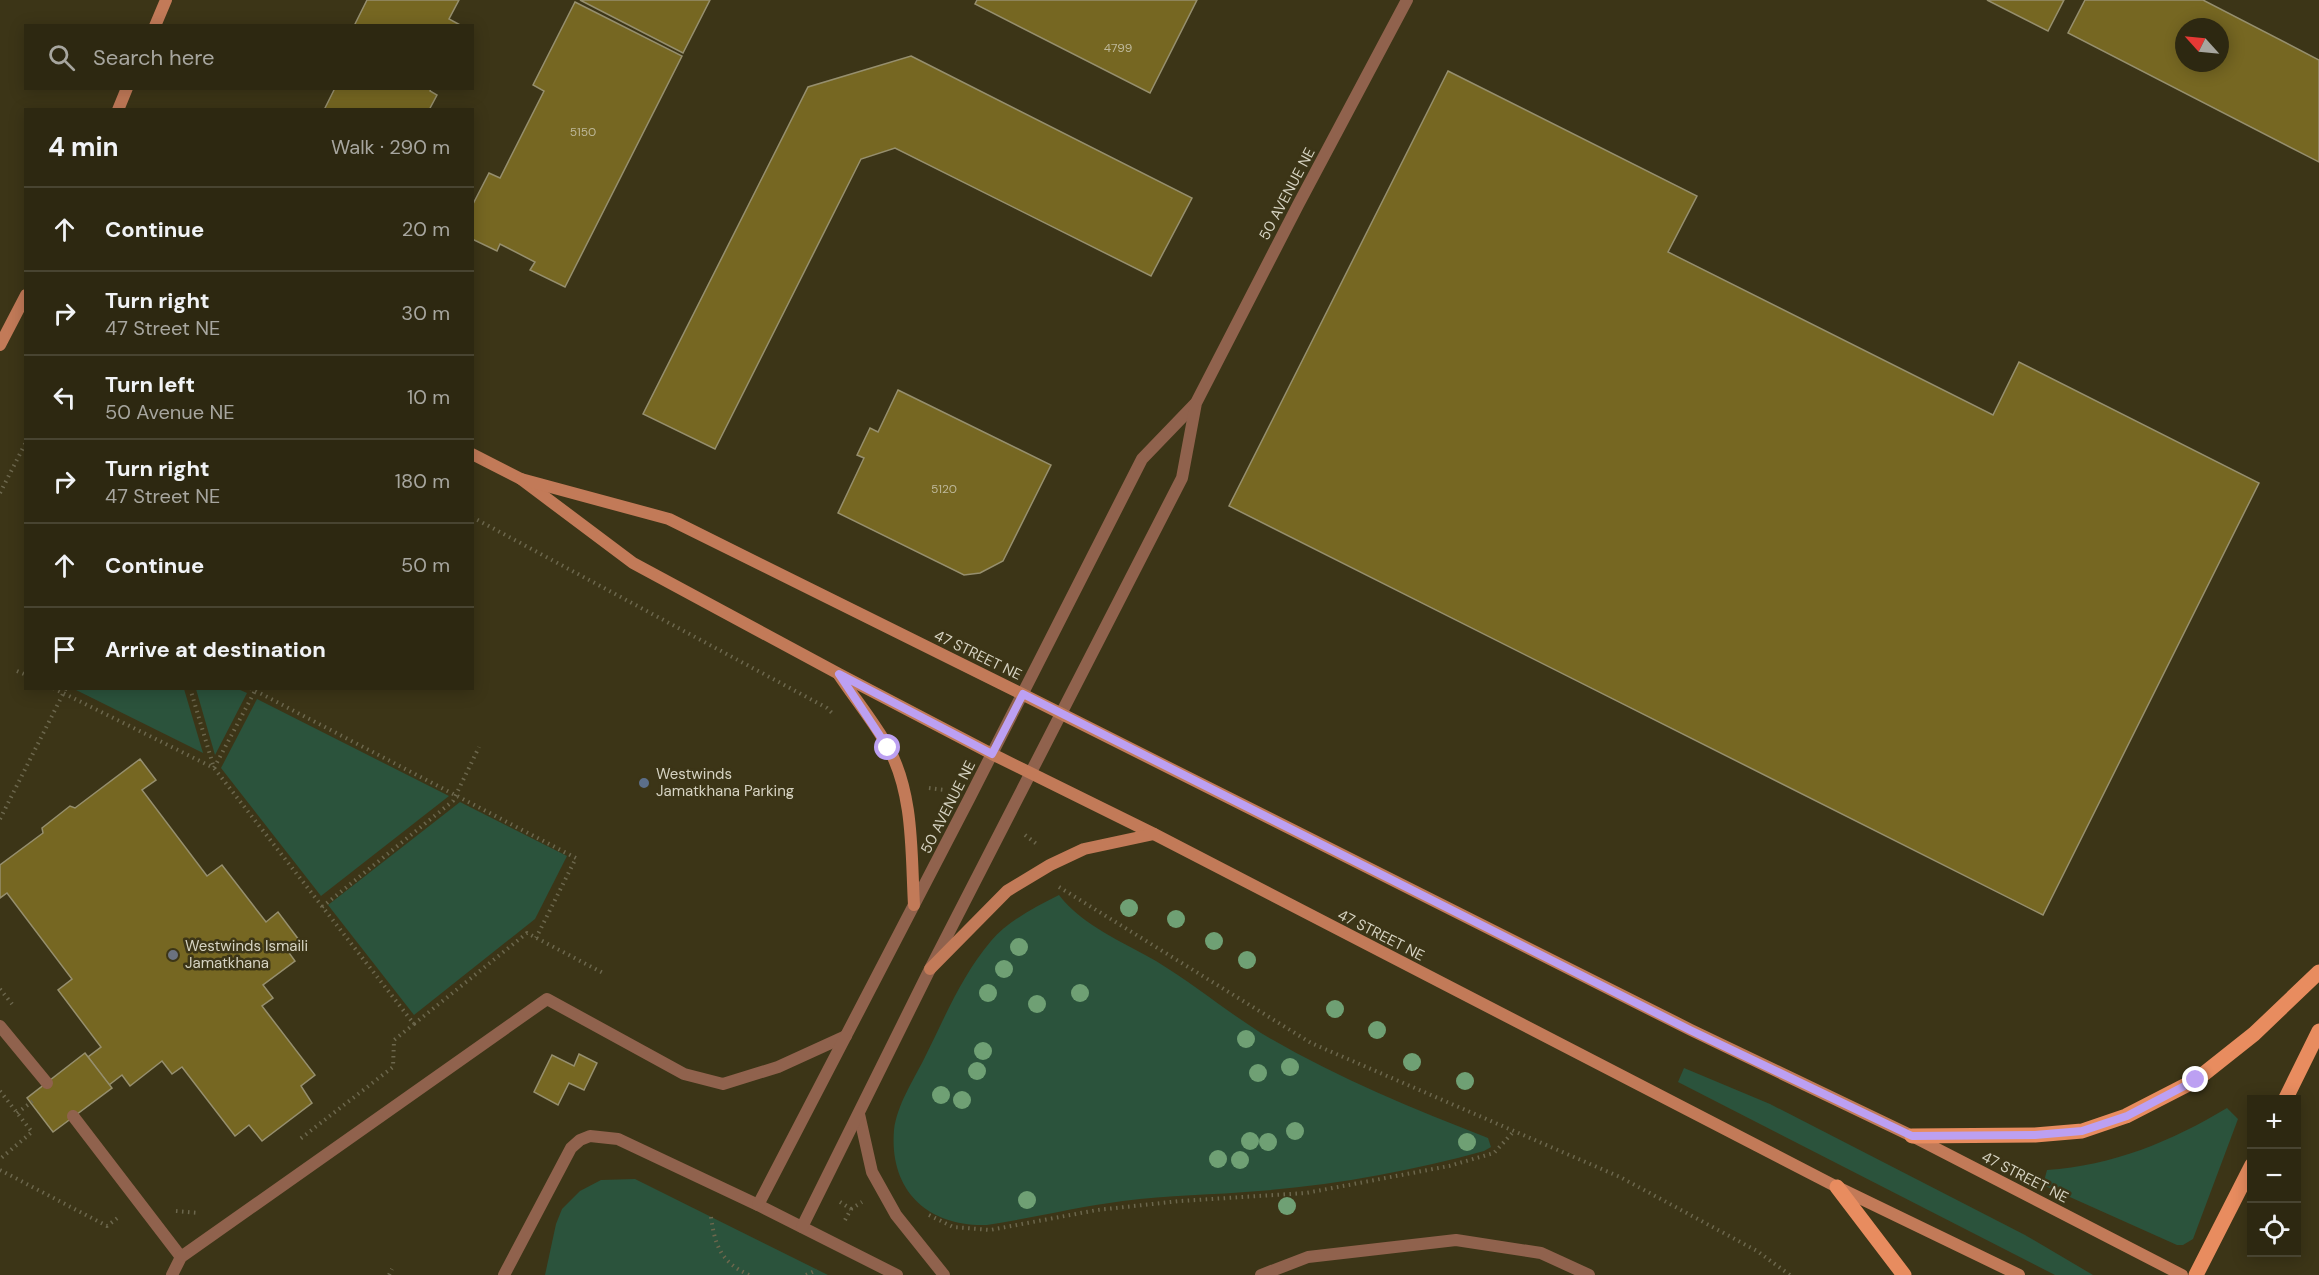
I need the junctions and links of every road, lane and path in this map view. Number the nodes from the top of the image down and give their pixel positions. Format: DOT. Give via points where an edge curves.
graph roads {
  1 [pos="166,0"];
  2 [pos="1405,1"];
  3 [pos="156,24"];
  4 [pos="126,90"];
  5 [pos="119,108"];
  6 [pos="24,299"];
  7 [pos="0,345"];
  8 [pos="1196,403"];
  9 [pos="24,446"];
  10 [pos="474,455"];
  11 [pos="521,479"];
  12 [pos="0,493"];
  13 [pos="474,518"];
  14 [pos="17,671"];
  15 [pos="24,674"];
  16 [pos="839,674"];
  17 [pos="57,690"];
  18 [pos="65,690"];
  19 [pos="191,690"];
  20 [pos="253,690"];
  21 [pos="256,690"];
  22 [pos="64,694"];
  23 [pos="1023,694"];
  24 [pos="1060,713"];
  25 [pos="841,723"];
  26 [pos="479,747"];
  27 [pos="992,754"];
  28 [pos="214,768"];
  29 [pos="1030,773"];
  30 [pos="919,786"];
  31 [pos="955,791"];
  32 [pos="456,795"];
  33 [pos="0,819"];
  34 [pos="1022,832"];
  35 [pos="1154,834"];
  36 [pos="1045,852"];
  37 [pos="1059,887"];
  38 [pos="914,905"];
  39 [pos="322,907"];
  40 [pos="536,938"];
  41 [pos="930,969"];
  42 [pos="2319,972"];
  43 [pos="605,974"];
  44 [pos="414,1024"];
  45 [pos="0,1026"];
  46 [pos="2319,1031"];
  47 [pos="846,1036"];
  48 [pos="47,1083"];
  49 [pos="0,1090"];
  50 [pos="2287,1095"];
  51 [pos="859,1114"];
  52 [pos="74,1116"];
  53 [pos="1514,1131"];
  54 [pos="1912,1136"];
  55 [pos="292,1146"];
  56 [pos="0,1159"];
  57 [pos="0,1170"];
  58 [pos="2247,1175"];
  59 [pos="1837,1187"];
  60 [pos="881,1189"];
  61 [pos="836,1200"];
  62 [pos="138,1201"];
  63 [pos="758,1205"];
  64 [pos="851,1209"];
  65 [pos="173,1210"];
  66 [pos="924,1212"];
  67 [pos="208,1214"];
  68 [pos="711,1217"];
  69 [pos="843,1224"];
  70 [pos="802,1227"];
  71 [pos="181,1257"];
  72 [pos="392,1269"];
  73 [pos="817,1270"];
  74 [pos="172,1275"];
  75 [pos="389,1275"];
  76 [pos="504,1275"];
  77 [pos="749,1275"];
  78 [pos="806,1275"];
  79 [pos="897,1275"];
  80 [pos="944,1275"];
  81 [pos="1261,1275"];
  82 [pos="1588,1275"];
  83 [pos="1790,1275"];
  84 [pos="1904,1275"];
  85 [pos="2019,1275"];
  86 [pos="2182,1275"];
  87 [pos="2196,1275"];
  1 -- 3 [label="street"];
  2 -- 8 [label="street, 50 AVENUE NE"];
  4 -- 5 [label="street"];
  6 -- 7 [label="street"];
  8 -- 23 [label="street, 50 AVENUE NE" via="1142,459"];
  8 -- 24 [label="street, 50 AVENUE NE" via="1182,477"];
  9 -- 12 [label="path"];
  10 -- 11 [label="street, 47 STREET NE"];
  11 -- 16 [label="street, 47 STREET NE" via="633,563"];
  11 -- 23 [label="street, 47 STREET NE" via="669,519"];
  13 -- 25 [label="path" via="827,708"];
  14 -- 15 [label="path"];
  16 -- 27 [label="street, 47 STREET NE"];
  16 -- 38 [label="street" via="888,748 903,784"];
  17 -- 22 [label="path"];
  18 -- 22 [label="path"];
  19 -- 28 [label="path"];
  20 -- 28 [label="path"];
  21 -- 32 [label="path"];
  22 -- 28 [label="path"];
  22 -- 33 [label="path"];
  23 -- 24 [label="street, 47 STREET NE"];
  23 -- 27 [label="street, 50 AVENUE NE"];
  24 -- 29 [label="street, 50 AVENUE NE"];
  24 -- 54 [label="street, 47 STREET NE" via="1690,1030"];
  26 -- 32 [label="path"];
  27 -- 29 [label="street, 47 STREET NE"];
  27 -- 38 [label="street, 50 AVENUE NE"];
  28 -- 39 [label="path"];
  29 -- 35 [label="street, 47 STREET NE"];
  29 -- 41 [label="street, 50 AVENUE NE"];
  30 -- 31 [label="path"];
  32 -- 39 [label="path"];
  32 -- 40 [label="path" via="576,858"];
  34 -- 36 [label="path"];
  35 -- 41 [label="street" via="1084,849 1041,870 1007,891"];
  35 -- 59 [label="street, 47 STREET NE"];
  37 -- 53 [label="path" via="1311,1043"];
  38 -- 47 [label="street, 50 AVENUE NE"];
  39 -- 44 [label="path"];
  40 -- 43 [label="path"];
  40 -- 44 [label="path" via="527,933"];
  41 -- 51 [label="street, 50 AVENUE NE"];
  42 -- 54 [label="main road" via="2254,1034 2196,1080 2127,1116 2082,1131"];
  44 -- 55 [label="path" via="394,1040 393,1067"];
  45 -- 48 [label="street"];
  46 -- 50 [label="main road"];
  47 -- 63 [label="street, 50 AVENUE NE"];
  47 -- 71 [label="street" via="778,1067 723,1084 684,1074 547,999"];
  49 -- 56 [label="path" via="32,1132"];
  51 -- 60 [label="street" via="872,1172"];
  51 -- 70 [label="street, 50 AVENUE NE"];
  52 -- 62 [label="street"];
  53 -- 66 [label="path" via="1494,1153 1449,1166 1306,1193 1097,1209 990,1230 953,1227"];
  53 -- 83 [label="path" via="1620,1177 1757,1251"];
  54 -- 86 [label="street, 47 STREET NE"];
  57 -- 62 [label="path" via="107,1226"];
  58 -- 87 [label="main road"];
  59 -- 84 [label="main road"];
  59 -- 85 [label="street, 47 STREET NE"];
  60 -- 64 [label="path"];
  60 -- 80 [label="street" via="896,1215"];
  61 -- 64 [label="path"];
  62 -- 71 [label="street"];
  63 -- 70 [label="street"];
  63 -- 76 [label="street" via="618,1139 590,1136 571,1148"];
  64 -- 69 [label="path"];
  65 -- 67 [label="path"];
  68 -- 77 [label="path" via="721,1254"];
  70 -- 79 [label="street"];
  71 -- 74 [label="street"];
  72 -- 75 [label="path"];
  73 -- 78 [label="path"];
  81 -- 82 [label="street" via="1308,1257 1456,1240 1541,1253"];
}
